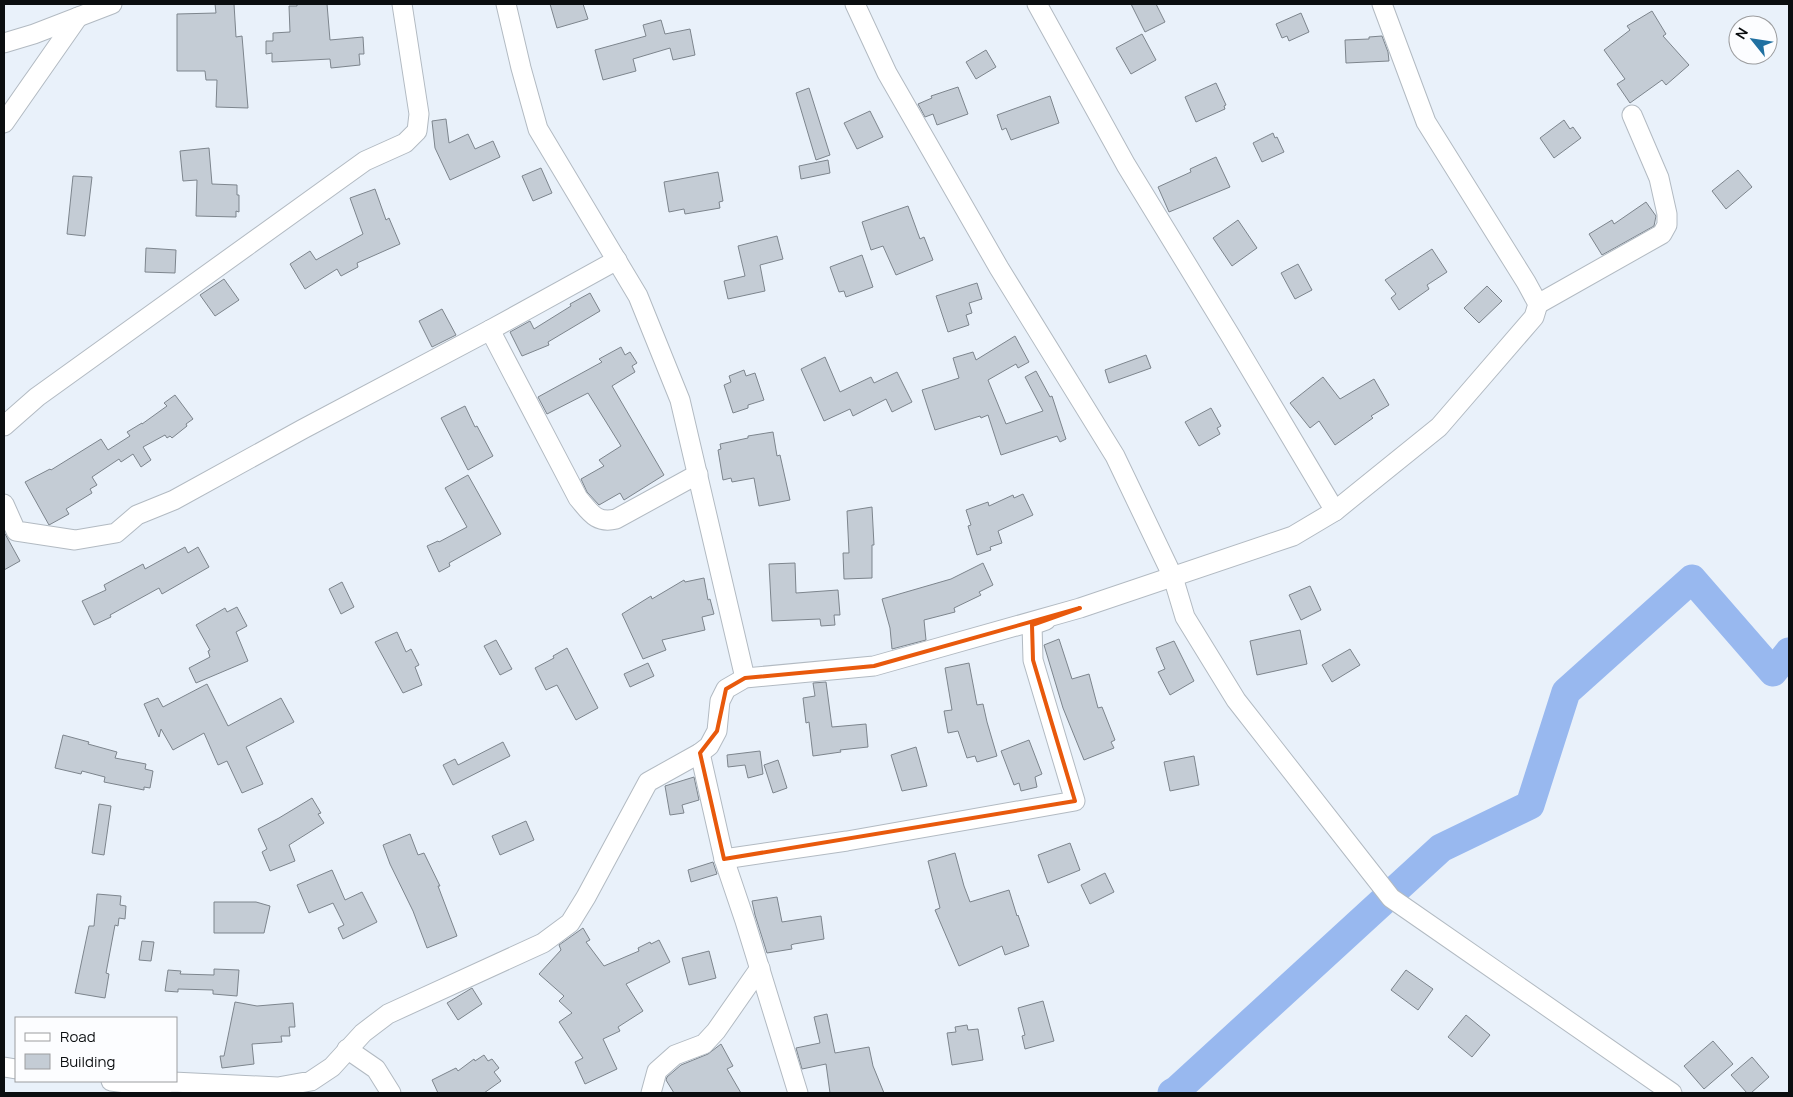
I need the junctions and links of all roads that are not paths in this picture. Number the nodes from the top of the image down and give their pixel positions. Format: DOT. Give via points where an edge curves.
graph roads {
  1 [pos="112,4"];
  2 [pos="402,4"];
  3 [pos="506,4"];
  4 [pos="855,4"];
  5 [pos="1037,4"];
  6 [pos="1382,4"];
  7 [pos="78,17"];
  8 [pos="4,43"];
  9 [pos="1632,115"];
  10 [pos="4,123"];
  11 [pos="617,260"];
  12 [pos="1538,304"];
  13 [pos="490,330"];
  14 [pos="4,426"];
  15 [pos="698,474"];
  16 [pos="4,504"];
  17 [pos="1335,512"];
  18 [pos="1173,577"];
  19 [pos="1080,608"];
  20 [pos="745,678"];
  21 [pos="700,753"];
  22 [pos="724,859"];
  23 [pos="760,968"];
  24 [pos="347,1049"];
  25 [pos="115,1082"];
  26 [pos="146,1090"];
  27 [pos="392,1093"];
  28 [pos="651,1093"];
  29 [pos="798,1093"];
  30 [pos="1672,1093"];
  1 -- 7 [label="street"];
  2 -- 14 [label="street" via="419,114 417,131 405,143 365,161 37,397"];
  3 -- 11 [label="street" via="538,128"];
  4 -- 18 [label="street" via="887,73 999,268 1115,456"];
  5 -- 17 [label="street" via="1126,165"];
  6 -- 12 [label="street" via="1426,122"];
  7 -- 8 [label="street"];
  7 -- 10 [label="street"];
  9 -- 12 [label="street" via="1659,178 1667,225 1662,234"];
  11 -- 13 [label="street"];
  11 -- 15 [label="street" via="638,296 680,400"];
  12 -- 17 [label="street" via="1534,318 1439,427"];
  13 -- 15 [label="street" via="578,498 593,516 605,521 616,519"];
  13 -- 16 [label="street" via="174,500 137,515 116,533 75,540 16,531"];
  15 -- 20 [label="street"];
  17 -- 18 [label="street" via="1293,536"];
  18 -- 19 [label="street"];
  18 -- 30 [label="street" via="1185,617 1236,700 1391,898"];
  19 -- 20 [label="street" via="874,666"];
  19 -- 22 [label="street" via="1032,625 1033,660 1075,801"];
  20 -- 21 [label="street" via="726,689 720,701 717,732 709,746"];
  21 -- 22 [label="street"];
  21 -- 24 [label="street" via="648,782 570,923 543,943 388,1014"];
  22 -- 23 [label="street"];
  23 -- 28 [label="street" via="716,1032 704,1044 675,1055 657,1071"];
  23 -- 29 [label="street"];
  24 -- 26 [label="street" via="332,1068 311,1081 278,1087 173,1082"];
  24 -- 27 [label="street" via="376,1069"];
  25 -- 26 [label="street"];
}
